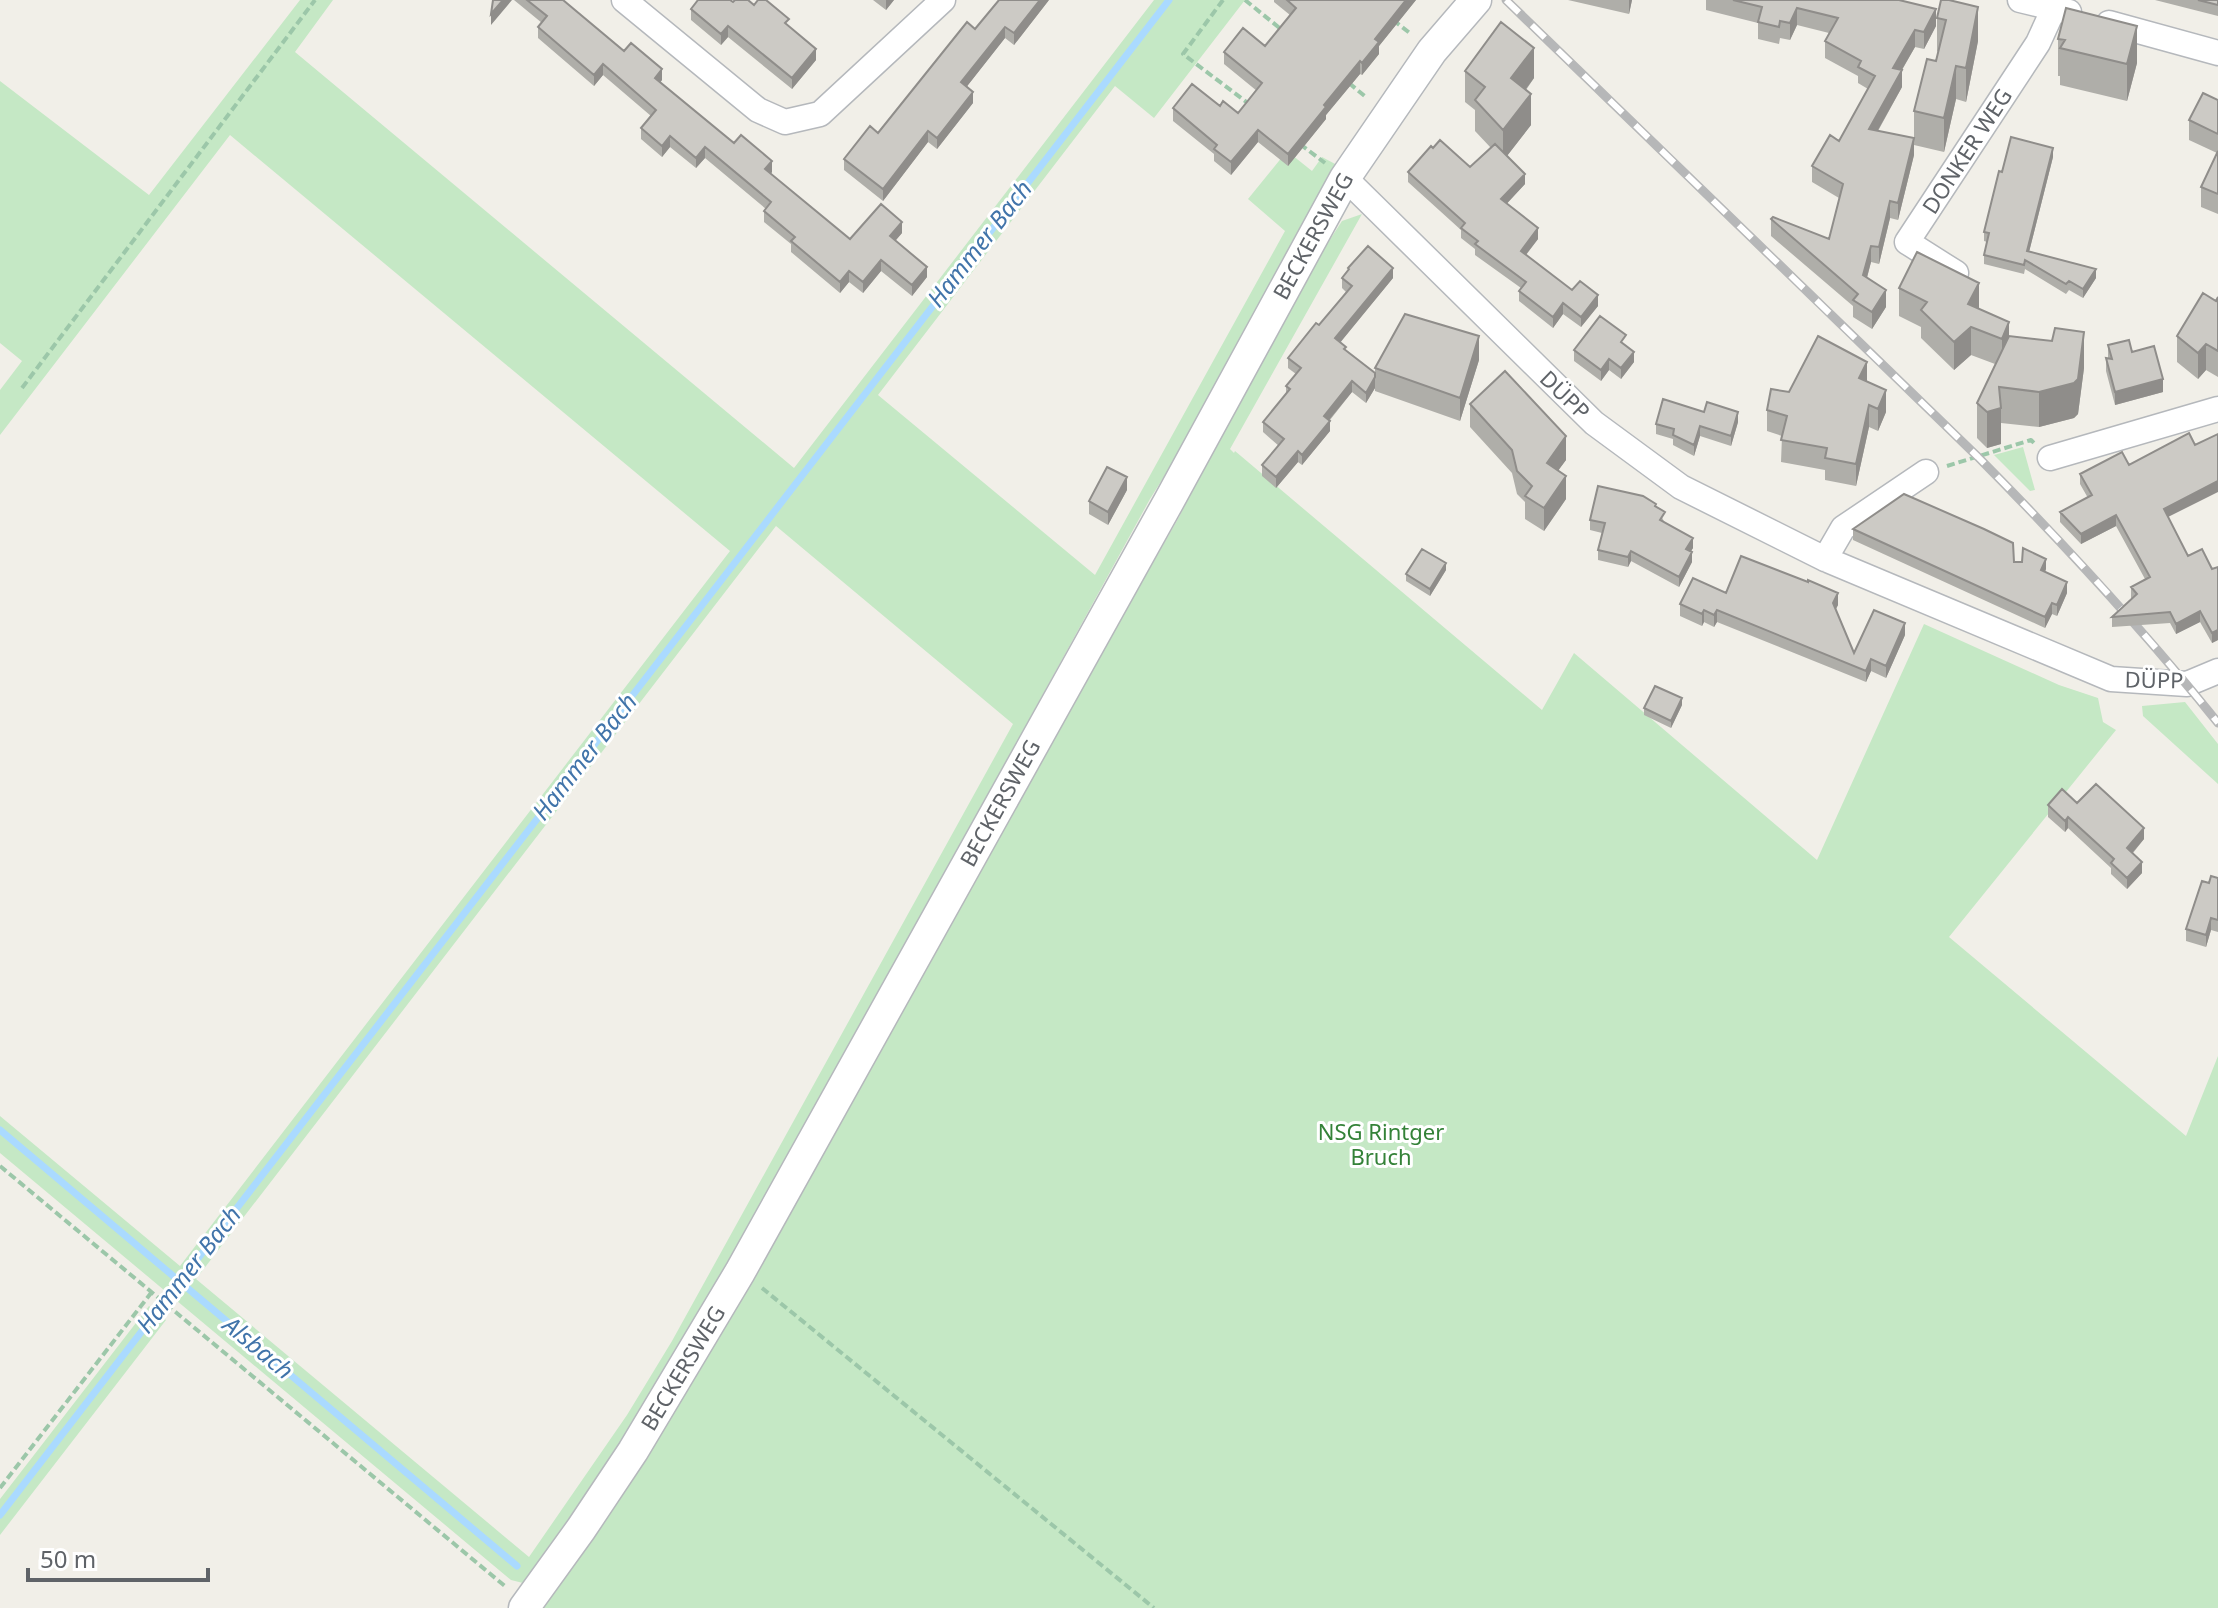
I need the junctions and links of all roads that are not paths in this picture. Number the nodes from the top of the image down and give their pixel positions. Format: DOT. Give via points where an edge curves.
graph roads {
  1 [pos="624,0"];
  2 [pos="943,0"];
  3 [pos="1476,0"];
  4 [pos="2020,0"];
  5 [pos="2054,8"];
  6 [pos="2218,53"];
  7 [pos="1345,178"];
  8 [pos="1956,273"];
  9 [pos="2218,409"];
  10 [pos="2050,458"];
  11 [pos="1926,472"];
  12 [pos="1825,559"];
  13 [pos="2218,671"];
  14 [pos="525,1606"];
  1 -- 2 [label="street" via="758,110 785,122 820,114"];
  3 -- 7 [label="street, BECKERSWEG" via="1432,51"];
  4 -- 5 [label="street"];
  5 -- 6 [label="street"];
  5 -- 8 [label="street, DONKER WEG" via="2038,43 1907,242"];
  7 -- 12 [label="street, DÜPP" via="1594,423 1681,487"];
  7 -- 14 [label="street, BECKERSWEG" via="740,1272 633,1451"];
  9 -- 10 [label="street"];
  11 -- 12 [label="street" via="1843,528"];
  12 -- 13 [label="street, DÜPP" via="2111,679 2187,684"];
}
